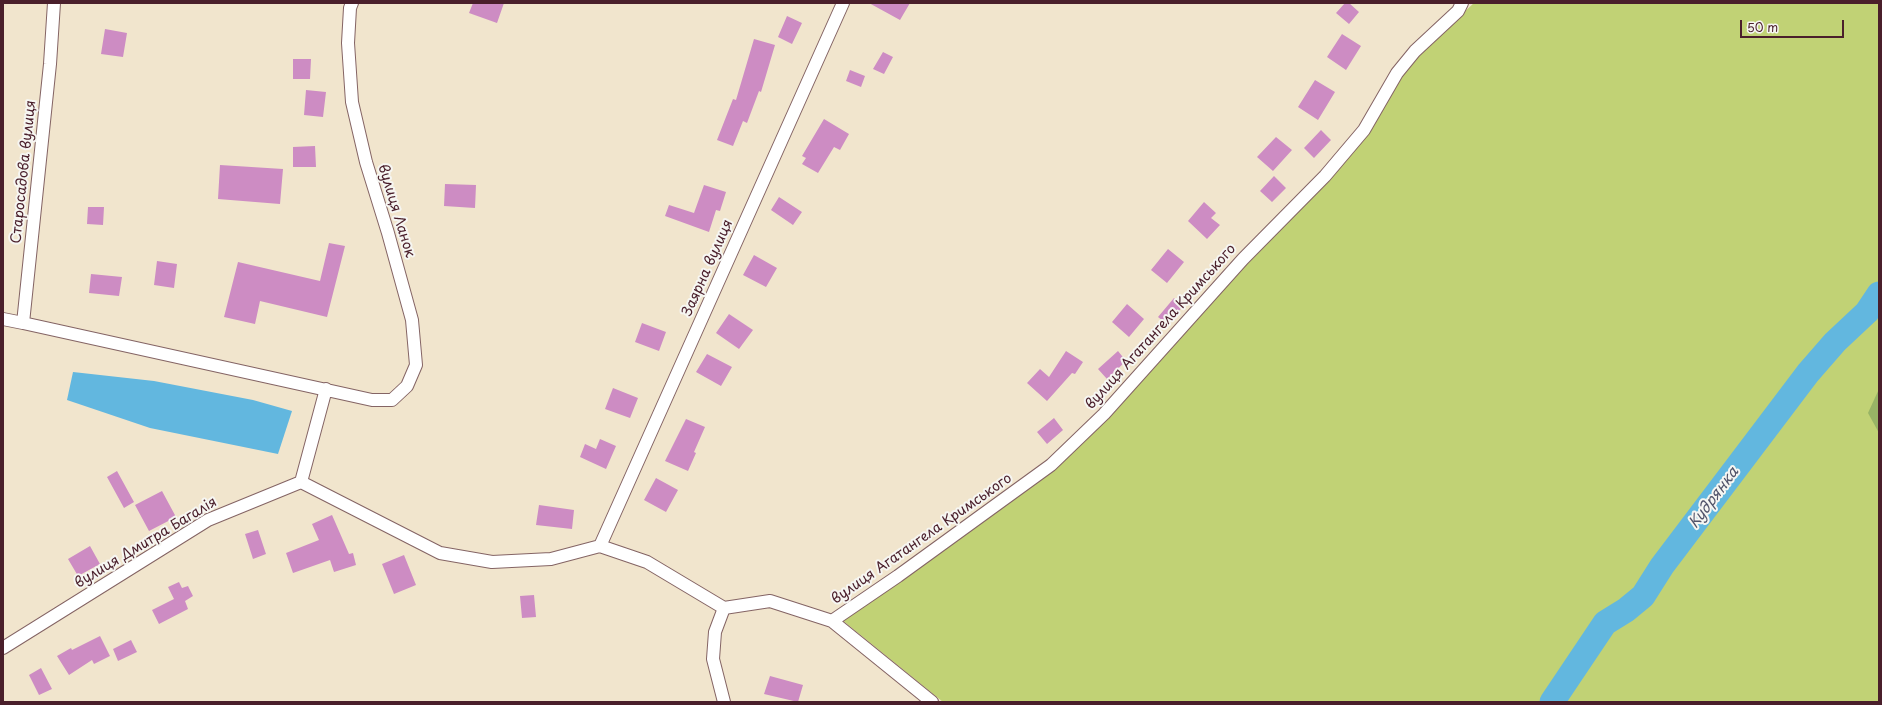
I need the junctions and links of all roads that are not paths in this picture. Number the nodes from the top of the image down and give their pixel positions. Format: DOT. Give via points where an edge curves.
graph roads {
  1 [pos="54,3"];
  2 [pos="352,3"];
  3 [pos="843,3"];
  4 [pos="1462,3"];
  5 [pos="3,319"];
  6 [pos="23,323"];
  7 [pos="326,389"];
  8 [pos="301,482"];
  9 [pos="600,546"];
  10 [pos="724,608"];
  11 [pos="832,620"];
  12 [pos="3,648"];
  13 [pos="724,702"];
  14 [pos="932,702"];
  1 -- 6 [label="street, Старосадова вулиця"];
  2 -- 7 [label="street, вулиця Ланок" via="348,43 352,102 366,162 412,320 416,365 407,386 392,400 372,400"];
  3 -- 9 [label="street, Заярна вулиця"];
  4 -- 11 [label="street, вулиця Агатангела Кримського" via="1458,11 1415,51 1397,73 1364,130 1325,176 1243,259 1104,414 1051,465 898,576"];
  5 -- 6 [label="street"];
  6 -- 7 [label="street, вулиця Ланок"];
  7 -- 8 [label="street"];
  8 -- 9 [label="street" via="440,553 492,562 551,559"];
  8 -- 12 [label="street, вулиця Дмитра Багалія" via="208,520"];
  9 -- 10 [label="street" via="647,562"];
  10 -- 11 [label="street" via="770,601"];
  10 -- 13 [label="street" via="715,632 713,659"];
  11 -- 14 [label="street"];
}
